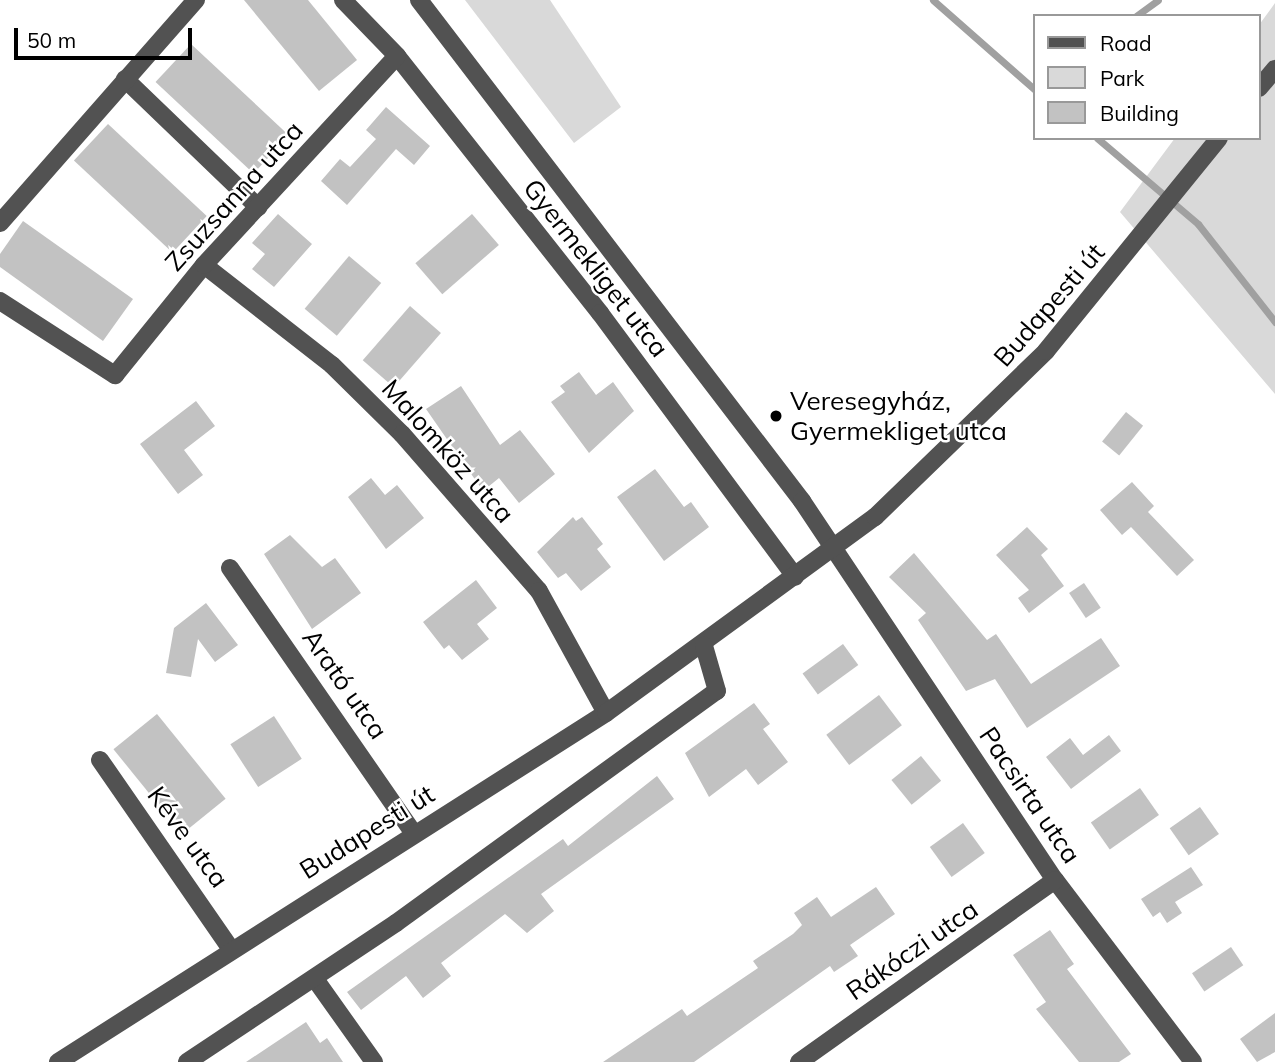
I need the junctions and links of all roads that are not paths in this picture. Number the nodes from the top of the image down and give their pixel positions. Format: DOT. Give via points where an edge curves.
graph roads {
  1 [pos="196,0"];
  2 [pos="343,0"];
  3 [pos="419,0"];
  4 [pos="397,56"];
  5 [pos="1275,69"];
  6 [pos="125,79"];
  7 [pos="1261,86"];
  8 [pos="1217,140"];
  9 [pos="258,207"];
  10 [pos="0,223"];
  11 [pos="204,265"];
  12 [pos="0,300"];
  13 [pos="834,550"];
  14 [pos="230,568"];
  15 [pos="795,577"];
  16 [pos="704,646"];
  17 [pos="606,712"];
  18 [pos="100,760"];
  19 [pos="414,834"];
  20 [pos="1055,880"];
  21 [pos="230,948"];
  22 [pos="315,979"];
  23 [pos="58,1062"];
  24 [pos="187,1062"];
  25 [pos="374,1062"];
  26 [pos="799,1062"];
  27 [pos="1194,1062"];
  1 -- 6 [label="street"];
  2 -- 4 [label="street, Gyermekliget utca"];
  3 -- 13 [label="street, Gyermekliget utca"];
  4 -- 9 [label="street, Zsuzsanna utca"];
  4 -- 15 [label="street, Gyermekliget utca" via="600,313"];
  5 -- 7 [label="street"];
  6 -- 9 [label="street"];
  6 -- 10 [label="street"];
  8 -- 13 [label="street, Budapesti út" via="1107,280 982,418"];
  9 -- 11 [label="street, Zsuzsanna utca"];
  11 -- 12 [label="street, Zsuzsanna utca" via="115,375"];
  11 -- 17 [label="street, Malomköz utca" via="332,365 402,434 539,591"];
  13 -- 15 [label="street, Budapesti út"];
  13 -- 20 [label="street, Pacsirta utca"];
  14 -- 19 [label="street, Arató utca"];
  15 -- 16 [label="street, Budapesti út"];
  16 -- 17 [label="street, Budapesti út"];
  16 -- 22 [label="street" via="717,691"];
  17 -- 19 [label="street, Budapesti út"];
  18 -- 21 [label="street, Kéve utca"];
  19 -- 21 [label="street, Budapesti út"];
  20 -- 26 [label="street, Rákóczi utca"];
  20 -- 27 [label="street, Pacsirta utca"];
  21 -- 23 [label="street, Budapesti út"];
  22 -- 24 [label="street"];
  22 -- 25 [label="street"];
}
